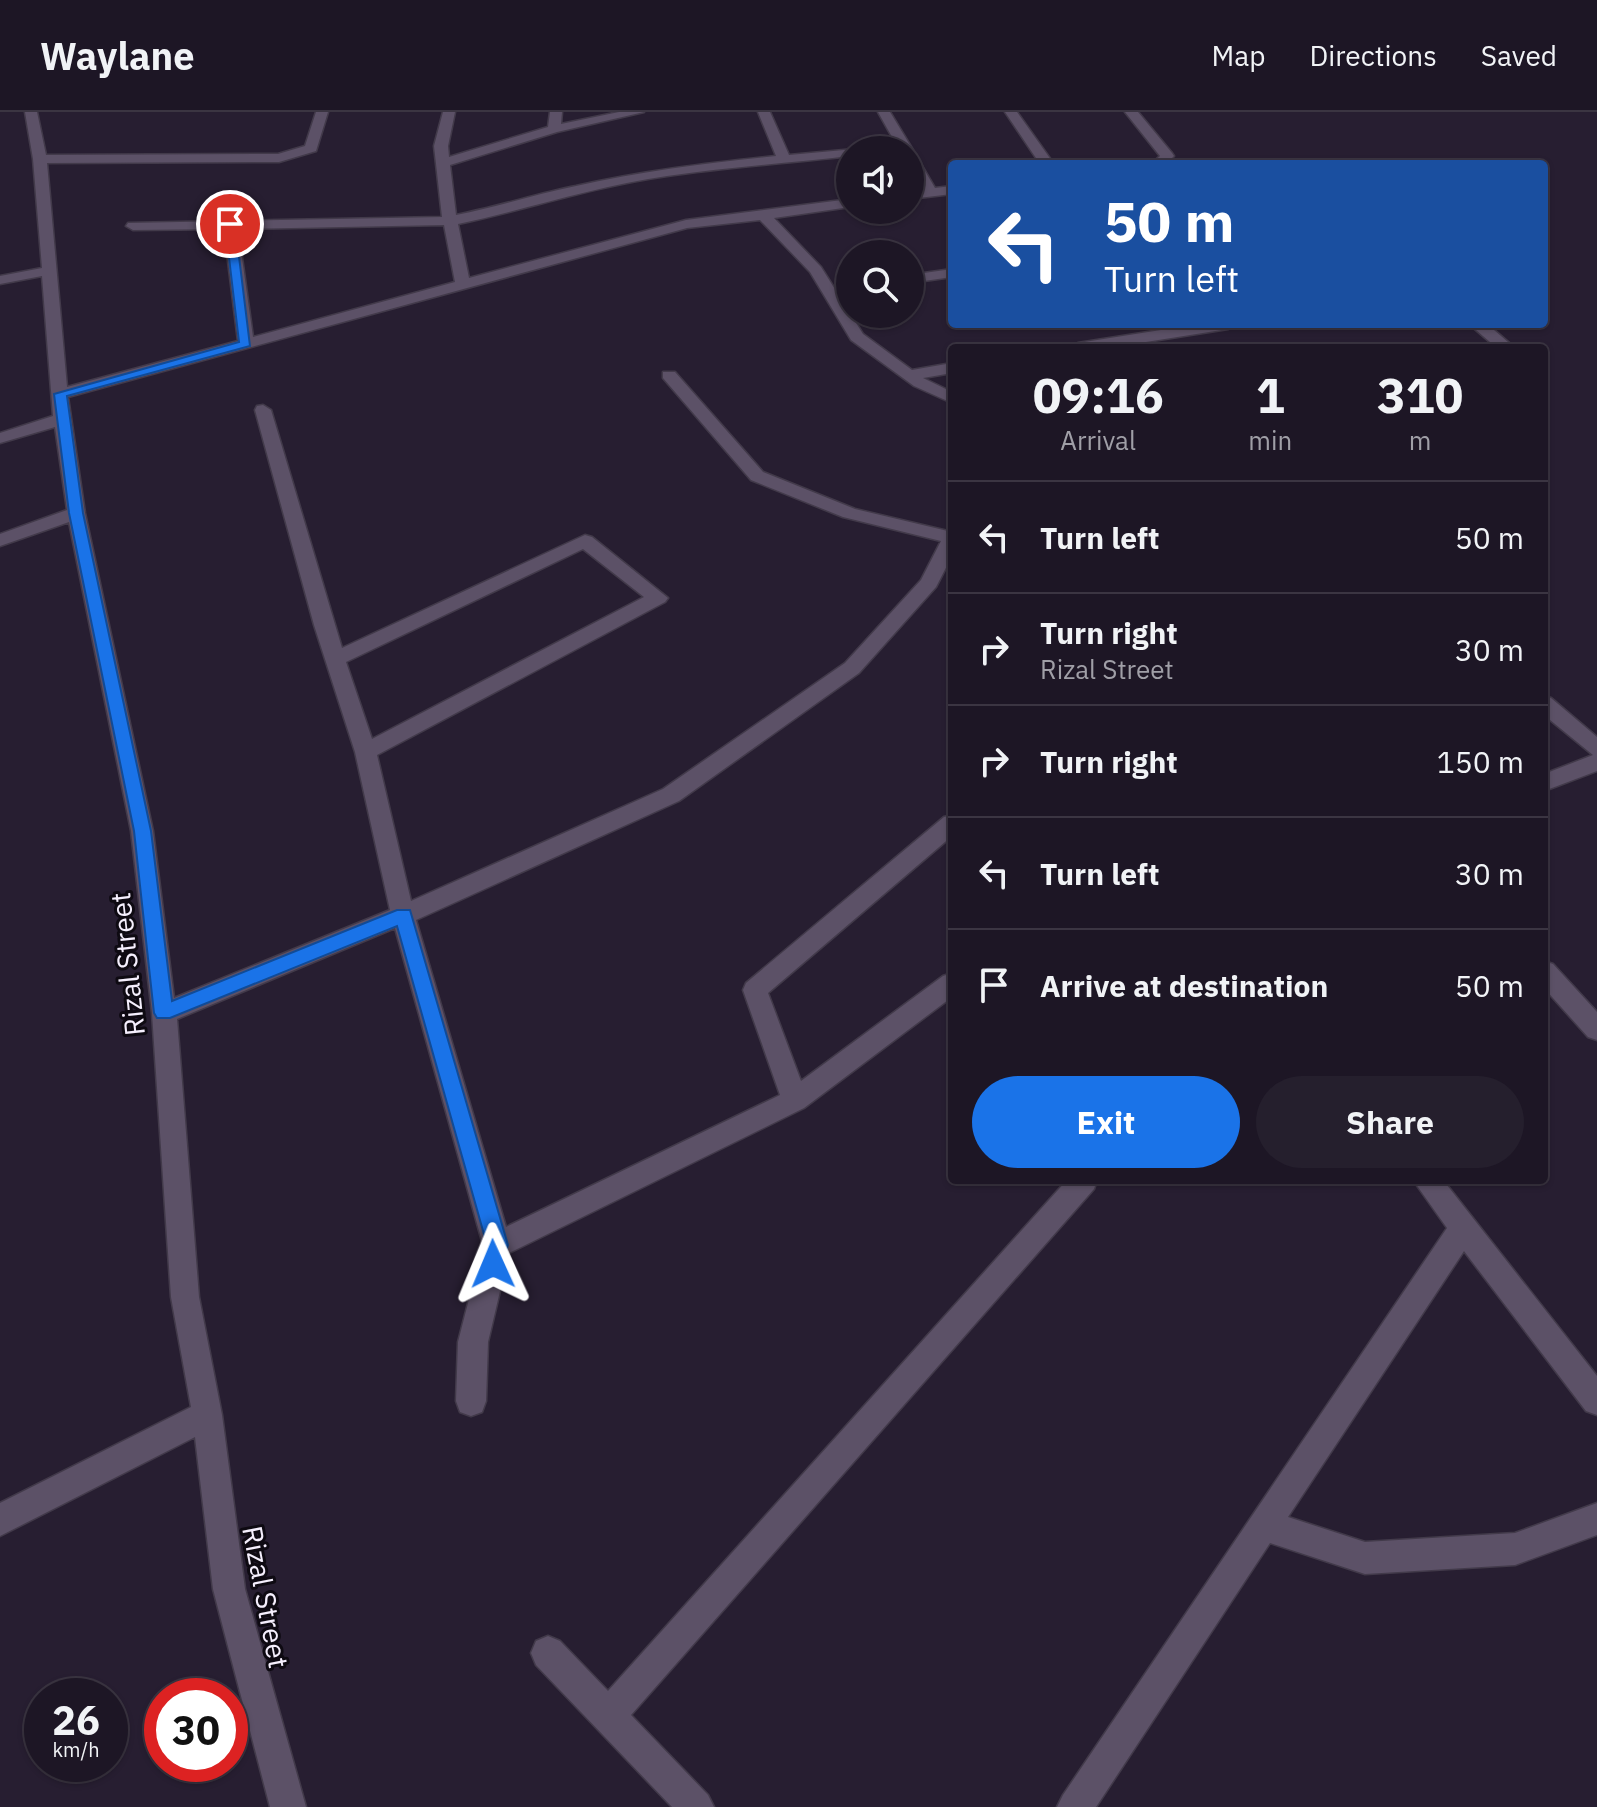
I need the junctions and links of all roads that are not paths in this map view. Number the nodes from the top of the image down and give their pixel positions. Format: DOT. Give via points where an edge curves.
graph roads {
  1 [pos="31,112"];
  2 [pos="322,112"];
  3 [pos="449,112"];
  4 [pos="556,112"];
  5 [pos="638,112"];
  6 [pos="764,112"];
  7 [pos="884,112"];
  8 [pos="1011,112"];
  9 [pos="1131,112"];
  10 [pos="554,129"];
  11 [pos="898,136"];
  12 [pos="836,153"];
  13 [pos="40,159"];
  14 [pos="784,159"];
  15 [pos="1044,160"];
  16 [pos="1162,160"];
  17 [pos="443,163"];
  18 [pos="924,181"];
  19 [pos="948,191"];
  20 [pos="931,193"];
  21 [pos="924,194"];
  22 [pos="836,205"];
  23 [pos="763,215"];
  24 [pos="450,221"];
  25 [pos="230,224"];
  26 [pos="133,226"];
  27 [pos="48,271"];
  28 [pos="948,274"];
  29 [pos="924,277"];
  30 [pos="0,280"];
  31 [pos="463,287"];
  32 [pos="836,289"];
  33 [pos="828,290"];
  34 [pos="1203,328"];
  35 [pos="1482,328"];
  36 [pos="246,344"];
  37 [pos="1103,344"];
  38 [pos="1502,344"];
  39 [pos="948,369"];
  40 [pos="669,375"];
  41 [pos="910,375"];
  42 [pos="948,396"];
  43 [pos="61,407"];
  44 [pos="263,410"];
  45 [pos="0,438"];
  46 [pos="76,513"];
  47 [pos="948,537"];
  48 [pos="0,540"];
  49 [pos="948,546"];
  50 [pos="336,659"];
  51 [pos="1548,707"];
  52 [pos="1597,751"];
  53 [pos="366,752"];
  54 [pos="1548,781"];
  55 [pos="948,826"];
  56 [pos="403,915"];
  57 [pos="1548,975"];
  58 [pos="948,986"];
  59 [pos="164,1013"];
  60 [pos="1597,1029"];
  61 [pos="795,1100"];
  62 [pos="1080,1184"];
  63 [pos="1429,1184"];
  64 [pos="1463,1228"];
  65 [pos="497,1245"];
  66 [pos="1597,1400"];
  67 [pos="471,1401"];
  68 [pos="207,1415"];
  69 [pos="1597,1519"];
  70 [pos="0,1520"];
  71 [pos="1263,1525"];
  72 [pos="548,1653"];
  73 [pos="608,1716"];
  74 [pos="288,1807"];
  75 [pos="696,1807"];
  76 [pos="1075,1807"];
  1 -- 13 [label="street, Rizal Street"];
  2 -- 13 [label="street" via="311,148 279,158"];
  3 -- 17 [label="street"];
  4 -- 10 [label="street"];
  5 -- 10 [label="street"];
  6 -- 14 [label="street"];
  7 -- 11 [label="street"];
  8 -- 15 [label="street"];
  9 -- 16 [label="street" via="1167,156"];
  10 -- 17 [label="street"];
  12 -- 14 [label="street"];
  13 -- 27 [label="street, Rizal Street"];
  14 -- 24 [label="street" via="666,172"];
  17 -- 24 [label="street"];
  18 -- 20 [label="street"];
  19 -- 20 [label="street"];
  20 -- 21 [label="street"];
  22 -- 23 [label="street"];
  23 -- 31 [label="street" via="686,224"];
  23 -- 33 [label="street" via="816,270"];
  24 -- 25 [label="street"];
  24 -- 31 [label="street"];
  25 -- 26 [label="street"];
  25 -- 36 [label="street"];
  27 -- 30 [label="street"];
  27 -- 43 [label="street, Rizal Street"];
  28 -- 29 [label="street"];
  31 -- 36 [label="street"];
  32 -- 33 [label="street"];
  33 -- 41 [label="street" via="857,337"];
  34 -- 37 [label="street"];
  35 -- 38 [label="street"];
  36 -- 43 [label="street"];
  39 -- 41 [label="street"];
  40 -- 47 [label="street" via="757,476 849,513"];
  41 -- 42 [label="street"];
  43 -- 45 [label="street"];
  43 -- 46 [label="street, Rizal Street"];
  44 -- 50 [label="street"];
  46 -- 48 [label="street"];
  46 -- 59 [label="street, Rizal Street" via="142,831"];
  49 -- 56 [label="street" via="929,583 852,668 671,795"];
  50 -- 53 [label="street"];
  50 -- 53 [label="street" via="585,541 658,598"];
  51 -- 52 [label="street"];
  52 -- 54 [label="street"];
  53 -- 56 [label="street"];
  55 -- 61 [label="street" via="755,990"];
  56 -- 59 [label="street"];
  56 -- 65 [label="street"];
  57 -- 60 [label="street"];
  58 -- 61 [label="street"];
  59 -- 68 [label="street, Rizal Street" via="185,1297"];
  61 -- 65 [label="street"];
  62 -- 73 [label="street"];
  63 -- 64 [label="street"];
  64 -- 66 [label="street"];
  64 -- 71 [label="street"];
  65 -- 67 [label="street" via="473,1342"];
  68 -- 70 [label="street"];
  68 -- 74 [label="street, Rizal Street" via="229,1589"];
  69 -- 71 [label="street" via="1515,1549 1365,1558"];
  71 -- 76 [label="street"];
  72 -- 73 [label="street"];
  73 -- 75 [label="street"];
}
